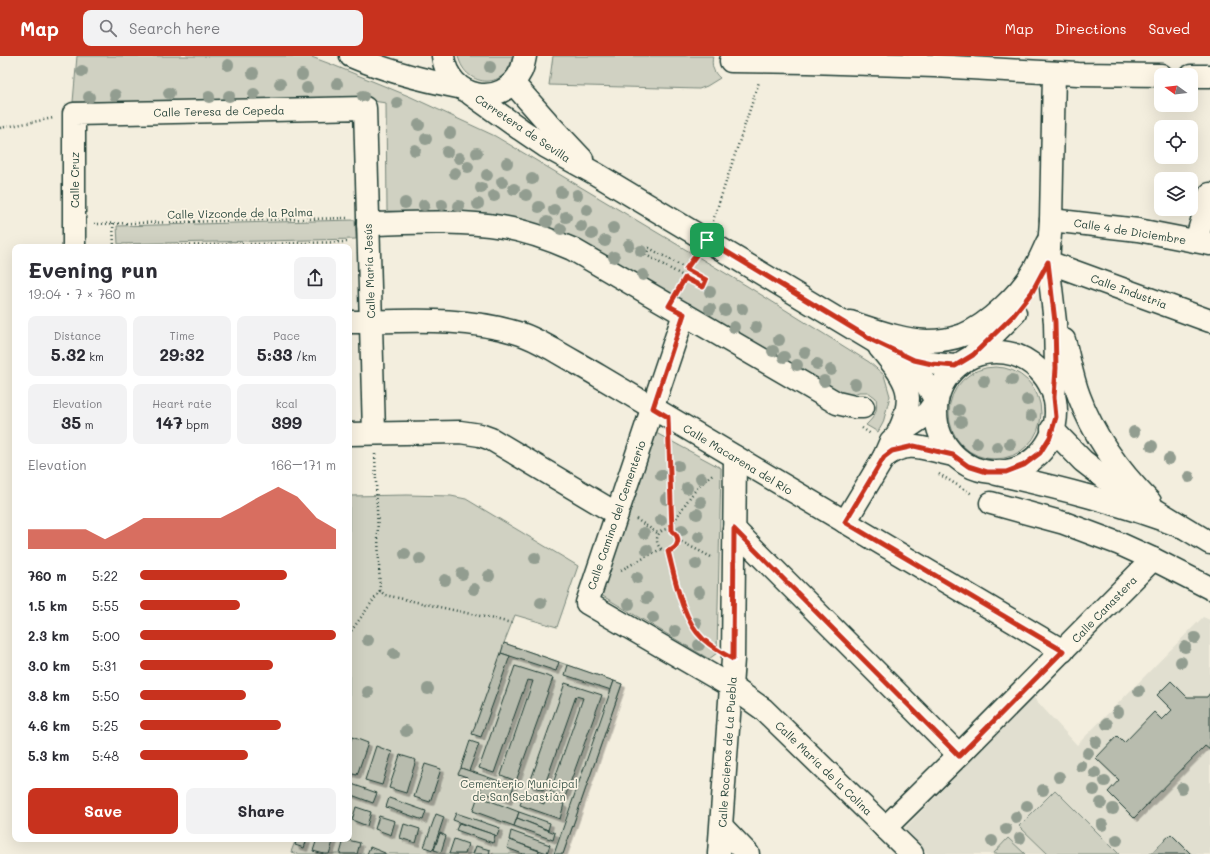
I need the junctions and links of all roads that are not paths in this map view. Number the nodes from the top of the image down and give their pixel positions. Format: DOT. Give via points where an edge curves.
graph roads {
  1 [pos="351,56"];
  2 [pos="443,56"];
  3 [pos="525,56"];
  4 [pos="808,59"];
  5 [pos="731,61"];
  6 [pos="935,61"];
  7 [pos="1078,65"];
  8 [pos="1054,73"];
  9 [pos="1154,74"];
  10 [pos="1198,76"];
  11 [pos="1210,76"];
  12 [pos="513,83"];
  13 [pos="465,90"];
  14 [pos="365,108"];
  15 [pos="74,114"];
  16 [pos="596,174"];
  17 [pos="1210,194"];
  18 [pos="368,228"];
  19 [pos="1050,229"];
  20 [pos="1203,243"];
  21 [pos="74,244"];
  22 [pos="1048,262"];
  23 [pos="1053,299"];
  24 [pos="677,310"];
  25 [pos="835,318"];
  26 [pos="1210,321"];
  27 [pos="352,322"];
  28 [pos="371,322"];
  29 [pos="874,341"];
  30 [pos="964,361"];
  31 [pos="1054,397"];
  32 [pos="936,401"];
  33 [pos="863,407"];
  34 [pos="661,413"];
  35 [pos="1052,429"];
  36 [pos="374,433"];
  37 [pos="352,434"];
  38 [pos="897,435"];
  39 [pos="953,455"];
  40 [pos="735,457"];
  41 [pos="884,457"];
  42 [pos="987,472"];
  43 [pos="991,502"];
  44 [pos="618,511"];
  45 [pos="1172,521"];
  46 [pos="845,522"];
  47 [pos="734,529"];
  48 [pos="1210,543"];
  49 [pos="1153,559"];
  50 [pos="1210,588"];
  51 [pos="1063,651"];
  52 [pos="732,687"];
  53 [pos="959,756"];
  54 [pos="722,827"];
  55 [pos="885,828"];
  56 [pos="719,854"];
  57 [pos="748,854"];
  58 [pos="912,854"];
  1 -- 13 [label="street, Carretera de Sevilla" via="421,80"];
  2 -- 13 [label="street" via="449,77"];
  3 -- 12 [label="street" via="521,71"];
  4 -- 5 [label="street"];
  4 -- 6 [label="street"];
  6 -- 8 [label="street"];
  7 -- 8 [label="street"];
  7 -- 9 [label="street"];
  8 -- 19 [label="street"];
  10 -- 11 [label="street"];
  12 -- 13 [label="street" via="494,94 483,95"];
  12 -- 16 [label="street, Carretera de Sevilla"];
  13 -- 16 [label="street, Carretera de Sevilla" via="545,146"];
  14 -- 15 [label="street, Calle Teresa de Cepeda"];
  14 -- 18 [label="street, Calle María Jesús"];
  15 -- 21 [label="street, Calle Cruz"];
  16 -- 25 [label="street, Carretera de Sevilla"];
  17 -- 20 [label="street"];
  18 -- 24 [label="street" via="464,223 524,232 572,249"];
  18 -- 28 [label="street, Calle María Jesús"];
  19 -- 20 [label="street, Calle 4 de Diciembre" via="1144,231"];
  19 -- 22 [label="street"];
  19 -- 25 [label="street" via="1033,271 1012,298 988,320 963,335 927,341 902,337"];
  22 -- 23 [label="street"];
  22 -- 26 [label="street, Calle Industria"];
  22 -- 30 [label="street" via="1032,292 1017,310"];
  23 -- 31 [label="street" via="1056,368"];
  23 -- 45 [label="street" via="1079,396 1090,423 1105,449 1131,483"];
  24 -- 33 [label="street" via="837,403"];
  24 -- 34 [label="street, Calle Camino del Cementerio"];
  25 -- 29 [label="street, Carretera de Sevilla"];
  27 -- 28 [label="street, Calle Macarena del Río"];
  28 -- 34 [label="street, Calle Macarena del Río" via="479,324 523,334"];
  28 -- 36 [label="street, Calle María Jesús"];
  29 -- 30 [label="street, Carretera de Sevilla" via="914,360 932,364"];
  29 -- 32 [label="street, Carretera de Sevilla" via="909,366 927,385"];
  29 -- 38 [label="street" via="893,364 907,387 907,409"];
  30 -- 31 [label="street" via="993,351 1013,354 1032,363 1046,378"];
  30 -- 32 [label="street" via="942,383"];
  31 -- 35 [label="street" via="1056,417"];
  32 -- 38 [label="street" via="925,416"];
  32 -- 39 [label="street" via="936,420 941,439"];
  34 -- 40 [label="street, Calle Macarena del Río"];
  34 -- 44 [label="street, Calle Camino del Cementerio"];
  35 -- 42 [label="street" via="1040,453 1024,465 1006,472"];
  35 -- 45 [label="street" via="1083,461 1114,485"];
  36 -- 37 [label="street"];
  36 -- 44 [label="street" via="460,432 480,435"];
  38 -- 41 [label="street" via="890,441"];
  39 -- 41 [label="street" via="914,446 892,451"];
  39 -- 42 [label="street" via="968,466"];
  40 -- 46 [label="street, Calle Macarena del Río"];
  40 -- 47 [label="street, Calle Rocieros de La Puebla"];
  41 -- 46 [label="street"];
  42 -- 45 [label="street" via="1086,495"];
  43 -- 49 [label="street" via="1071,526"];
  44 -- 52 [label="street, Calle Camino del Cementerio" via="587,603"];
  45 -- 48 [label="street"];
  46 -- 51 [label="street, Calle Macarena del Río"];
  47 -- 52 [label="street, Calle Rocieros de La Puebla"];
  47 -- 53 [label="street"];
  49 -- 50 [label="street"];
  49 -- 51 [label="street, Calle Canastera"];
  51 -- 53 [label="street, Calle Canastera"];
  52 -- 54 [label="street, Calle Rocieros de La Puebla"];
  52 -- 55 [label="street, Calle María de la Colina" via="769,715"];
  53 -- 55 [label="street, Calle Canastera"];
  54 -- 56 [label="street, Calle Rocieros de La Puebla"];
  54 -- 57 [label="street"];
  55 -- 58 [label="street, Calle María de la Colina"];
}
